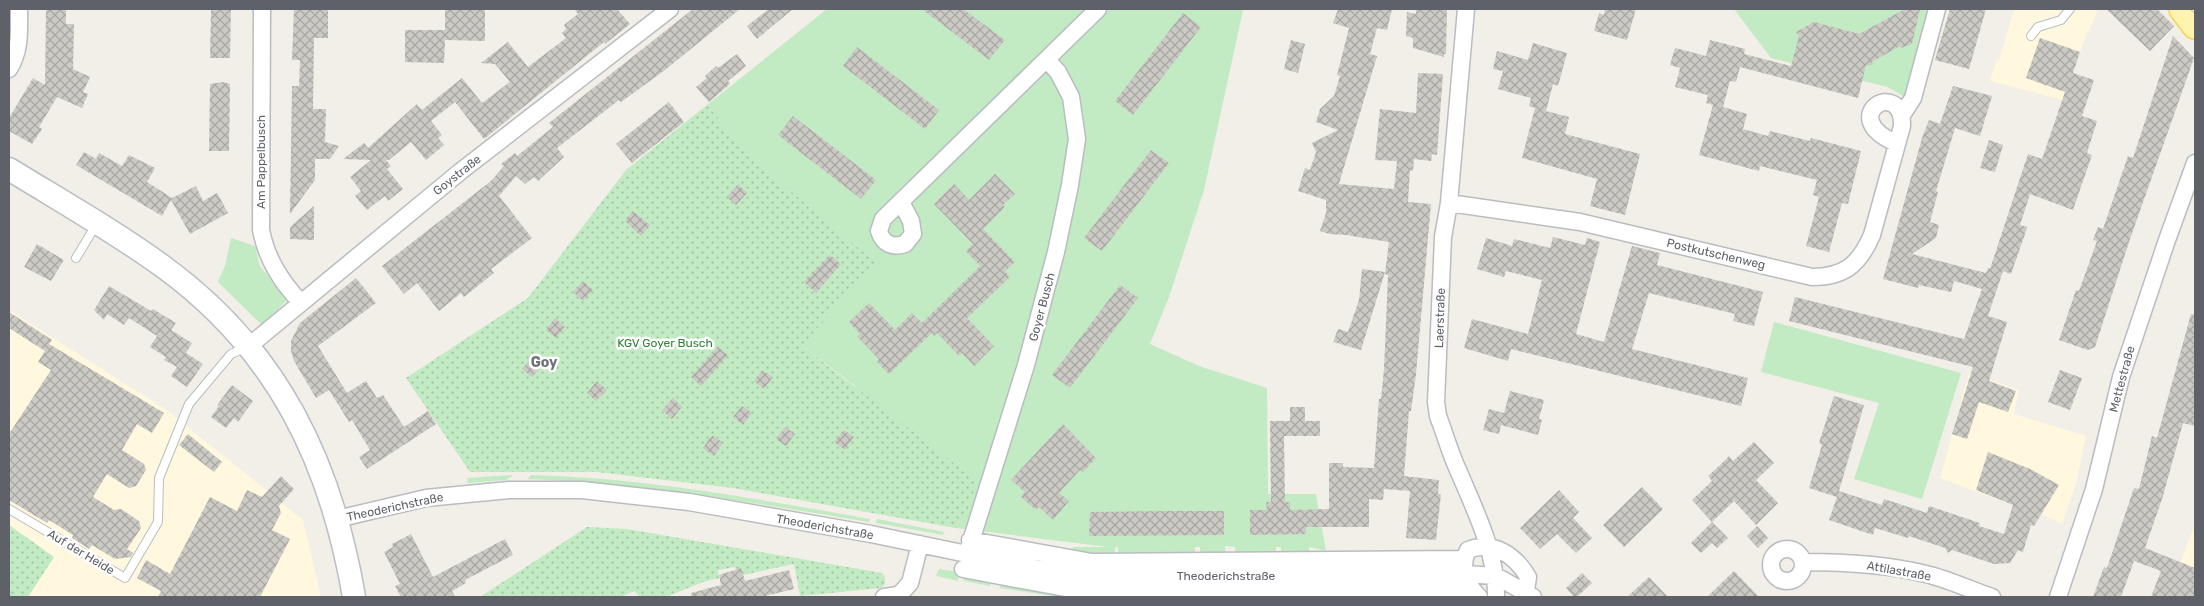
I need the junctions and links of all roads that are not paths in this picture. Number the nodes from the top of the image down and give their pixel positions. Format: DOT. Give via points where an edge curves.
graph roads {
  1 [pos="19,9"];
  2 [pos="262,9"];
  3 [pos="670,9"];
  4 [pos="1098,9"];
  5 [pos="1466,9"];
  6 [pos="1937,9"];
  7 [pos="2070,9"];
  8 [pos="2182,9"];
  9 [pos="2190,9"];
  10 [pos="2195,14"];
  11 [pos="2195,26"];
  12 [pos="2031,36"];
  13 [pos="1047,60"];
  14 [pos="9,69"];
  15 [pos="1902,115"];
  16 [pos="1896,143"];
  17 [pos="2195,163"];
  18 [pos="9,169"];
  19 [pos="901,202"];
  20 [pos="1449,203"];
  21 [pos="97,223"];
  22 [pos="76,258"];
  23 [pos="301,303"];
  24 [pos="249,346"];
  25 [pos="9,509"];
  26 [pos="337,519"];
  27 [pos="920,544"];
  28 [pos="1487,547"];
  29 [pos="967,555"];
  30 [pos="1803,562"];
  31 [pos="1496,576"];
  32 [pos="1470,580"];
  33 [pos="1528,591"];
  34 [pos="354,597"];
  35 [pos="884,597"];
  36 [pos="1496,597"];
  37 [pos="1992,597"];
  38 [pos="2058,597"];
  1 -- 14 [label="street" via="19,42"];
  2 -- 23 [label="street, Am Pappelbusch" via="261,230 264,248 273,266"];
  3 -- 23 [label="street, Goystraße" via="461,171"];
  4 -- 13 [label="street"];
  5 -- 20 [label="street, Laerstraße"];
  6 -- 15 [label="street, Postkutschenweg" via="1913,98"];
  7 -- 12 [label="lane" via="2061,20 2038,26"];
  8 -- 11 [label="main road"];
  9 -- 10 [label="lane"];
  13 -- 19 [label="street"];
  13 -- 29 [label="street, Goyer Busch" via="1058,72 1073,106 1077,139 1070,185 1026,365"];
  15 -- 16 [label="street, Postkutschenweg"];
  15 -- 16 [label="street" via="1891,102 1884,101 1871,112 1872,126 1880,136"];
  16 -- 20 [label="street, Postkutschenweg" via="1866,249 1849,268 1826,277 1812,277 1580,222"];
  17 -- 38 [label="street, Mettestraße" via="2120,376 2094,489"];
  18 -- 21 [label="main road"];
  20 -- 28 [label="street, Laerstraße" via="1443,237 1437,409"];
  21 -- 22 [label="lane"];
  21 -- 24 [label="main road" via="166,269 221,316"];
  23 -- 24 [label="street, Goystraße"];
  24 -- 25 [label="lane, Auf der Heide" via="231,354 189,404 159,478 158,522 124,578"];
  24 -- 26 [label="main road" via="289,403 321,472"];
  26 -- 27 [label="street, Theoderichstraße" via="434,497 509,490 582,490 688,502"];
  26 -- 34 [label="main road"];
  27 -- 29 [label="street, Theoderichstraße"];
  27 -- 35 [label="street" via="910,582 899,595"];
  28 -- 31 [label="street, Laerstraße"];
  28 -- 32 [label="street" via="1468,550"];
  28 -- 33 [label="street" via="1510,555 1518,563"];
  29 -- 32 [label="street, Theoderichstraße"];
  29 -- 32 [label="street, Theoderichstraße" via="1065,588 1118,591"];
  30 -- 37 [label="street, Attilastraße" via="1842,562 1920,573"];
  31 -- 32 [label="street, Theoderichstraße"];
  31 -- 33 [label="street"];
  31 -- 36 [label="street, Laerstraße"];
}
